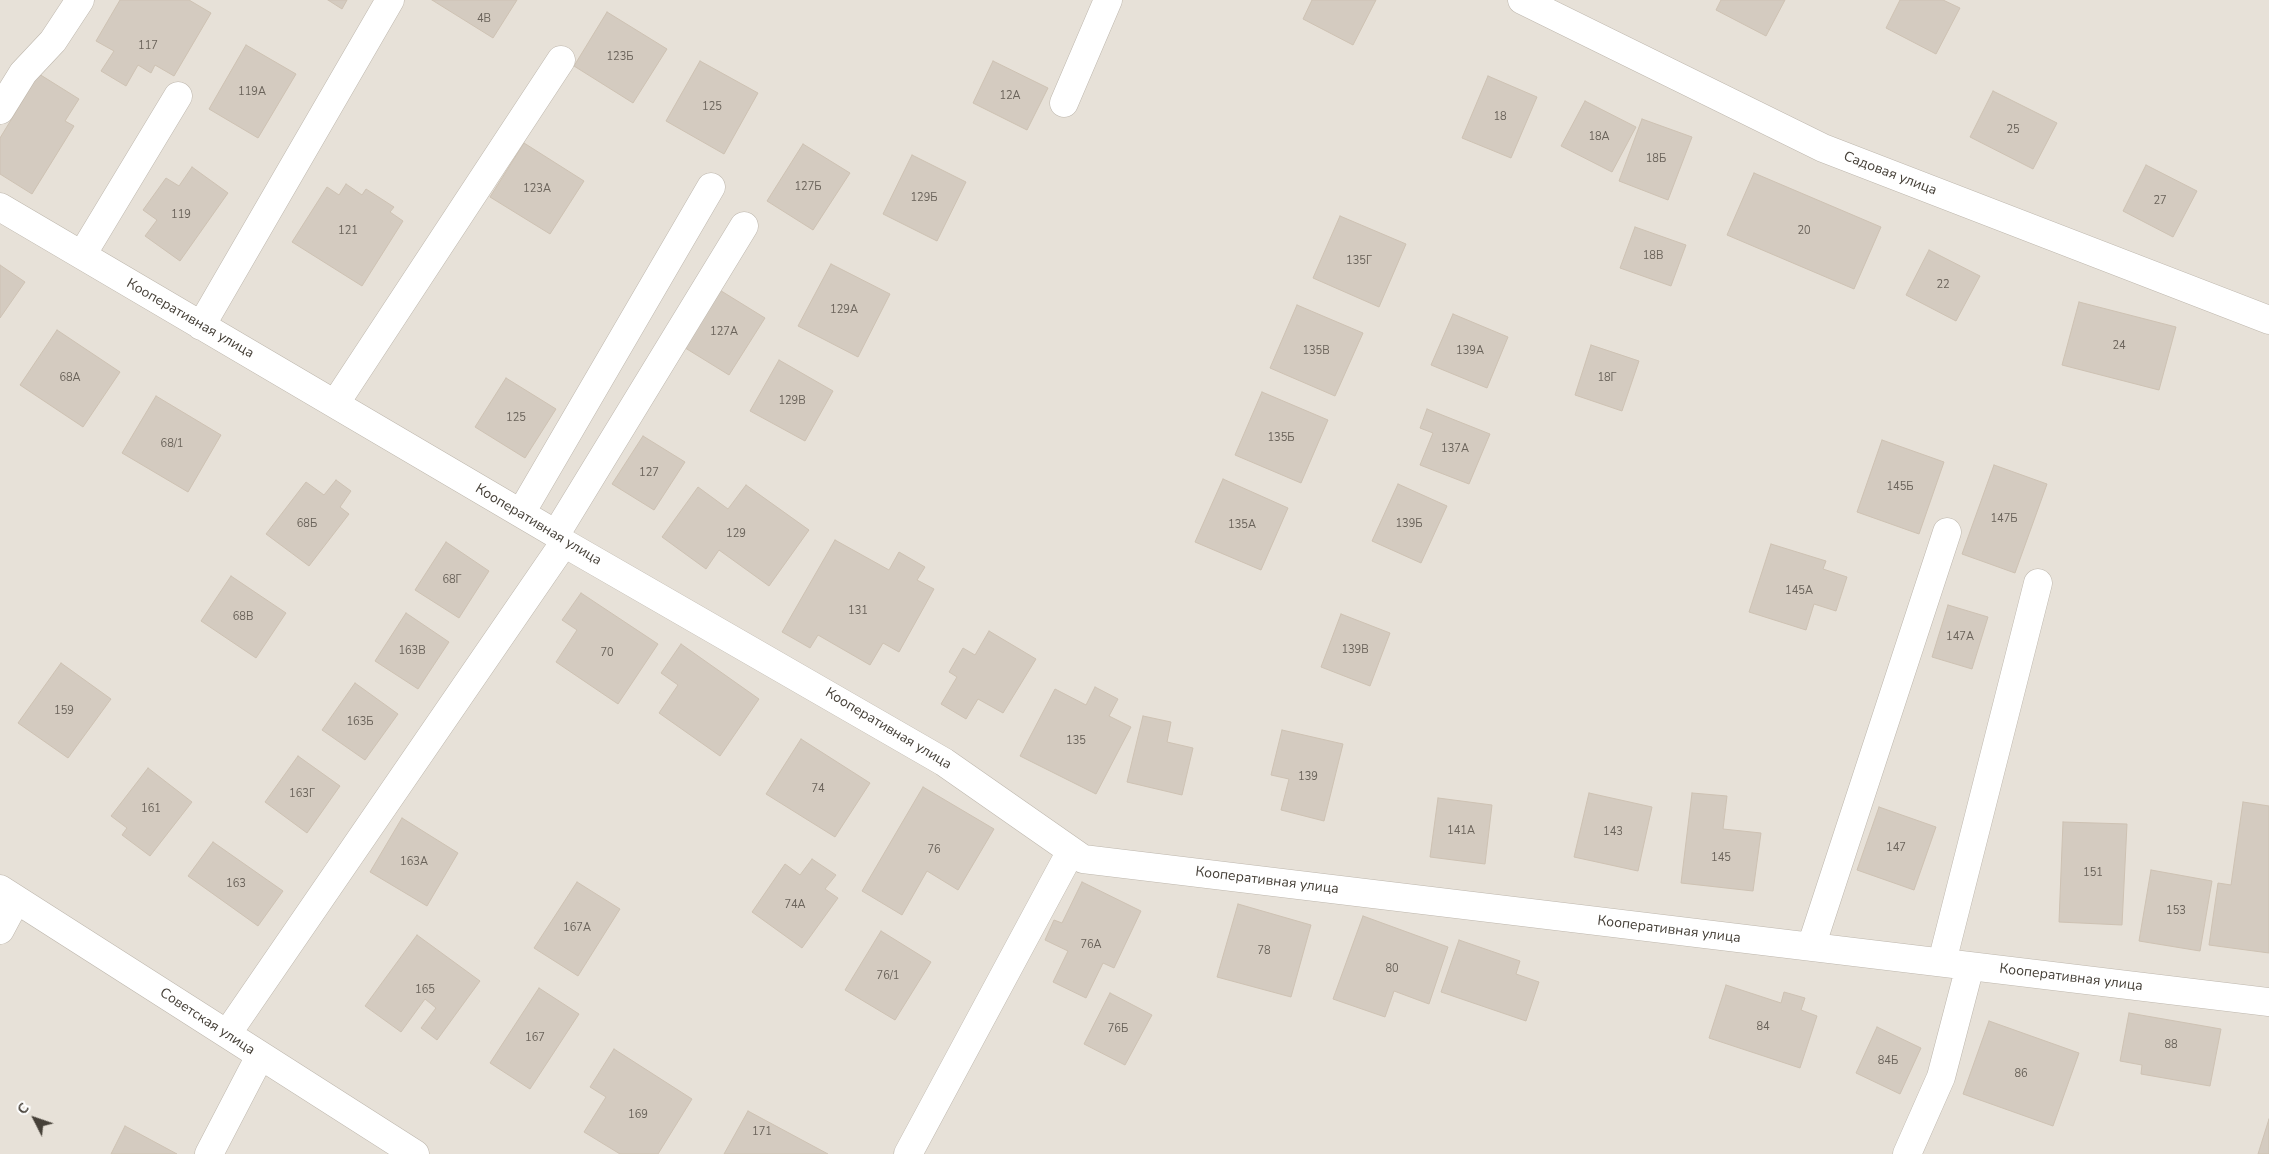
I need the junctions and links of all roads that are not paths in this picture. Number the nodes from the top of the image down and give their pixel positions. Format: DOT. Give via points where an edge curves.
graph roads {
  1 [pos="80,0"];
  2 [pos="390,0"];
  3 [pos="1108,0"];
  4 [pos="1522,0"];
  5 [pos="561,60"];
  6 [pos="178,96"];
  7 [pos="1064,103"];
  8 [pos="0,110"];
  9 [pos="711,187"];
  10 [pos="0,207"];
  11 [pos="744,226"];
  12 [pos="82,255"];
  13 [pos="2269,320"];
  14 [pos="202,326"];
  15 [pos="335,404"];
  16 [pos="522,514"];
  17 [pos="1948,532"];
  18 [pos="560,538"];
  19 [pos="2038,583"];
  20 [pos="1071,851"];
  21 [pos="8,894"];
  22 [pos="0,930"];
  23 [pos="1811,947"];
  24 [pos="1942,962"];
  25 [pos="1970,966"];
  26 [pos="2269,1002"];
  27 [pos="227,1034"];
  28 [pos="260,1056"];
  29 [pos="209,1154"];
  30 [pos="415,1154"];
  31 [pos="908,1154"];
  32 [pos="1906,1154"];
  1 -- 8 [label="street"];
  2 -- 14 [label="street"];
  3 -- 7 [label="street"];
  4 -- 13 [label="street, Садовая улица" via="1823,148"];
  5 -- 15 [label="street"];
  6 -- 12 [label="street"];
  9 -- 16 [label="street"];
  10 -- 12 [label="street, Кооперативная улица"];
  11 -- 18 [label="street"];
  12 -- 14 [label="street, Кооперативная улица"];
  14 -- 15 [label="street, Кооперативная улица"];
  15 -- 16 [label="street, Кооперативная улица"];
  16 -- 18 [label="street, Кооперативная улица"];
  17 -- 23 [label="street"];
  18 -- 20 [label="street, Кооперативная улица" via="944,762"];
  18 -- 27 [label="street"];
  19 -- 24 [label="street"];
  20 -- 23 [label="street, Кооперативная улица" via="1083,859"];
  20 -- 31 [label="street"];
  21 -- 22 [label="street"];
  21 -- 27 [label="street, Советская улица"];
  23 -- 24 [label="street, Кооперативная улица"];
  24 -- 25 [label="street, Кооперативная улица"];
  25 -- 26 [label="street, Кооперативная улица"];
  25 -- 32 [label="street" via="1941,1077"];
  27 -- 28 [label="street, Советская улица"];
  28 -- 29 [label="street"];
  28 -- 30 [label="street, Советская улица"];
}
